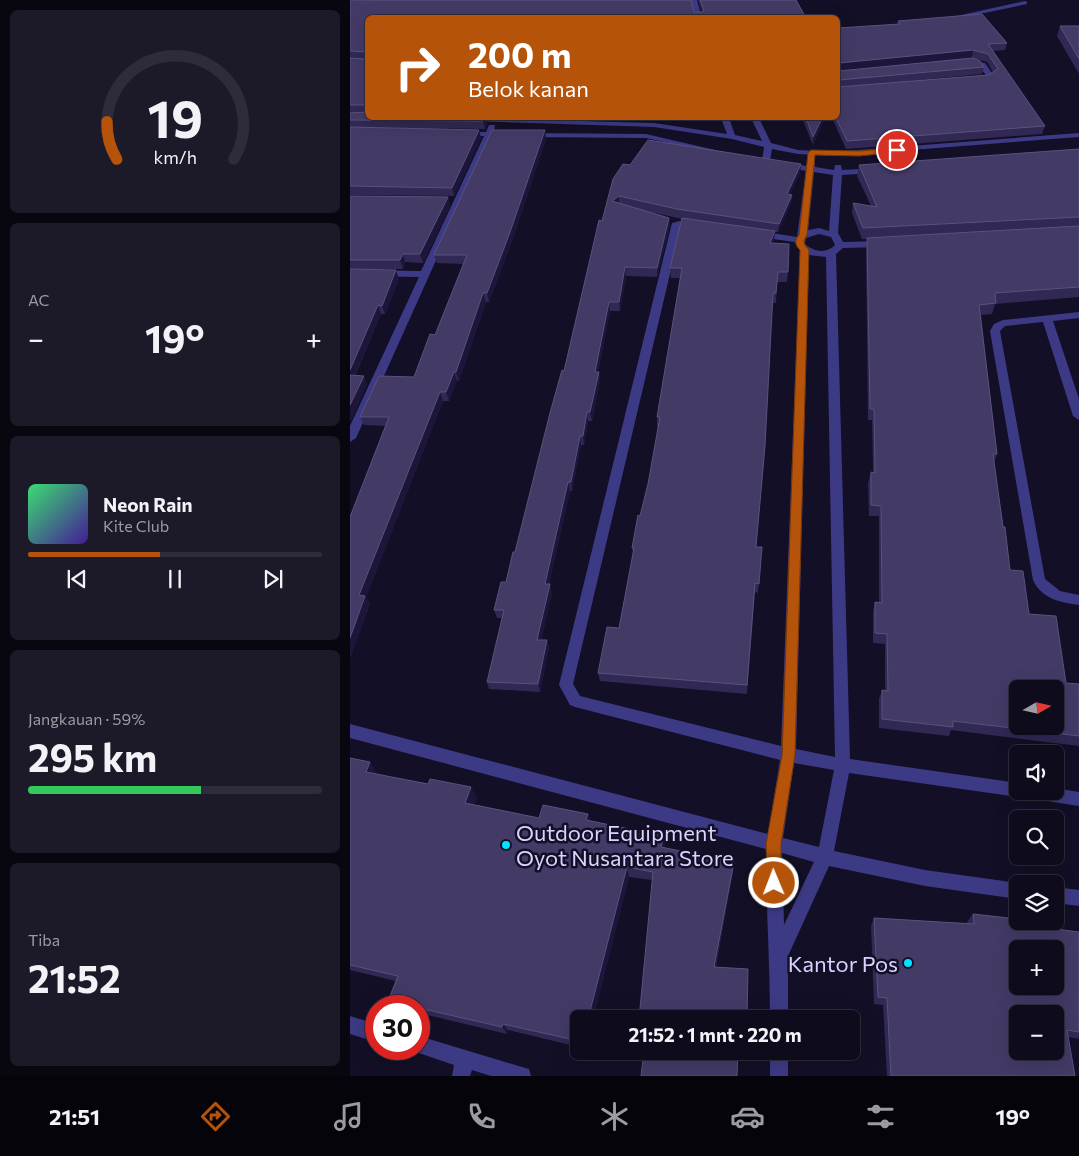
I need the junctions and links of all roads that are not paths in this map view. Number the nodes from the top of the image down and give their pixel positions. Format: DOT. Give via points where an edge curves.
graph roads {
  1 [pos="694,0"];
  2 [pos="1025,3"];
  3 [pos="698,15"];
  4 [pos="936,20"];
  5 [pos="962,63"];
  6 [pos="966,81"];
  7 [pos="494,120"];
  8 [pos="725,120"];
  9 [pos="756,120"];
  10 [pos="449,133"];
  11 [pos="489,134"];
  12 [pos="1079,135"];
  13 [pos="732,138"];
  14 [pos="768,146"];
  15 [pos="811,153"];
  16 [pos="729,154"];
  17 [pos="837,154"];
  18 [pos="757,159"];
  19 [pos="766,161"];
  20 [pos="887,169"];
  21 [pos="811,171"];
  22 [pos="838,173"];
  23 [pos="677,222"];
  24 [pos="752,233"];
  25 [pos="833,234"];
  26 [pos="802,241"];
  27 [pos="890,244"];
  28 [pos="835,249"];
  29 [pos="350,273"];
  30 [pos="425,274"];
  31 [pos="1079,315"];
  32 [pos="1047,318"];
  33 [pos="1079,416"];
  34 [pos="350,438"];
  35 [pos="1079,600"];
  36 [pos="350,731"];
  37 [pos="788,755"];
  38 [pos="843,765"];
  39 [pos="1009,789"];
  40 [pos="1064,796"];
  41 [pos="1079,798"];
  42 [pos="774,844"];
  43 [pos="825,857"];
  44 [pos="1009,891"];
  45 [pos="1064,897"];
  46 [pos="1079,898"];
  47 [pos="779,955"];
  48 [pos="779,1010"];
  49 [pos="350,1025"];
  50 [pos="365,1030"];
  51 [pos="430,1050"];
  52 [pos="779,1060"];
  53 [pos="463,1067"];
  54 [pos="522,1076"];
  55 [pos="779,1076"];
  1 -- 3 [label="street"];
  2 -- 4 [label="street"];
  5 -- 6 [label="street" via="982,65 990,76"];
  7 -- 11 [label="street"];
  7 -- 13 [label="street" via="654,125"];
  8 -- 13 [label="street"];
  9 -- 14 [label="street"];
  10 -- 11 [label="street"];
  11 -- 16 [label="street" via="646,136"];
  11 -- 30 [label="street" via="453,201"];
  12 -- 17 [label="street"];
  13 -- 14 [label="street"];
  14 -- 15 [label="street"];
  14 -- 19 [label="street"];
  15 -- 17 [label="street"];
  15 -- 21 [label="street"];
  17 -- 22 [label="street"];
  18 -- 19 [label="street"];
  19 -- 21 [label="street"];
  20 -- 22 [label="street"];
  21 -- 22 [label="street"];
  21 -- 26 [label="street"];
  22 -- 25 [label="street"];
  23 -- 37 [label="street" via="566,685 575,701"];
  24 -- 26 [label="street"];
  25 -- 26 [label="street" via="819,231"];
  25 -- 28 [label="street" via="839,240"];
  26 -- 28 [label="street" via="812,254"];
  26 -- 37 [label="street"];
  27 -- 28 [label="street"];
  28 -- 38 [label="street"];
  29 -- 30 [label="street"];
  30 -- 34 [label="street"];
  31 -- 32 [label="street"];
  32 -- 33 [label="street"];
  32 -- 35 [label="street" via="1003,323 996,331 1039,580 1044,590 1054,597"];
  36 -- 42 [label="street"];
  37 -- 38 [label="street"];
  37 -- 42 [label="street"];
  38 -- 39 [label="street"];
  38 -- 43 [label="street"];
  40 -- 41 [label="street"];
  42 -- 43 [label="street"];
  42 -- 47 [label="street" via="774,903"];
  43 -- 44 [label="street" via="925,878"];
  43 -- 47 [label="street"];
  45 -- 46 [label="street"];
  47 -- 48 [label="street"];
  49 -- 50 [label="street"];
  51 -- 53 [label="street"];
  52 -- 55 [label="street"];
  53 -- 54 [label="street"];
}
